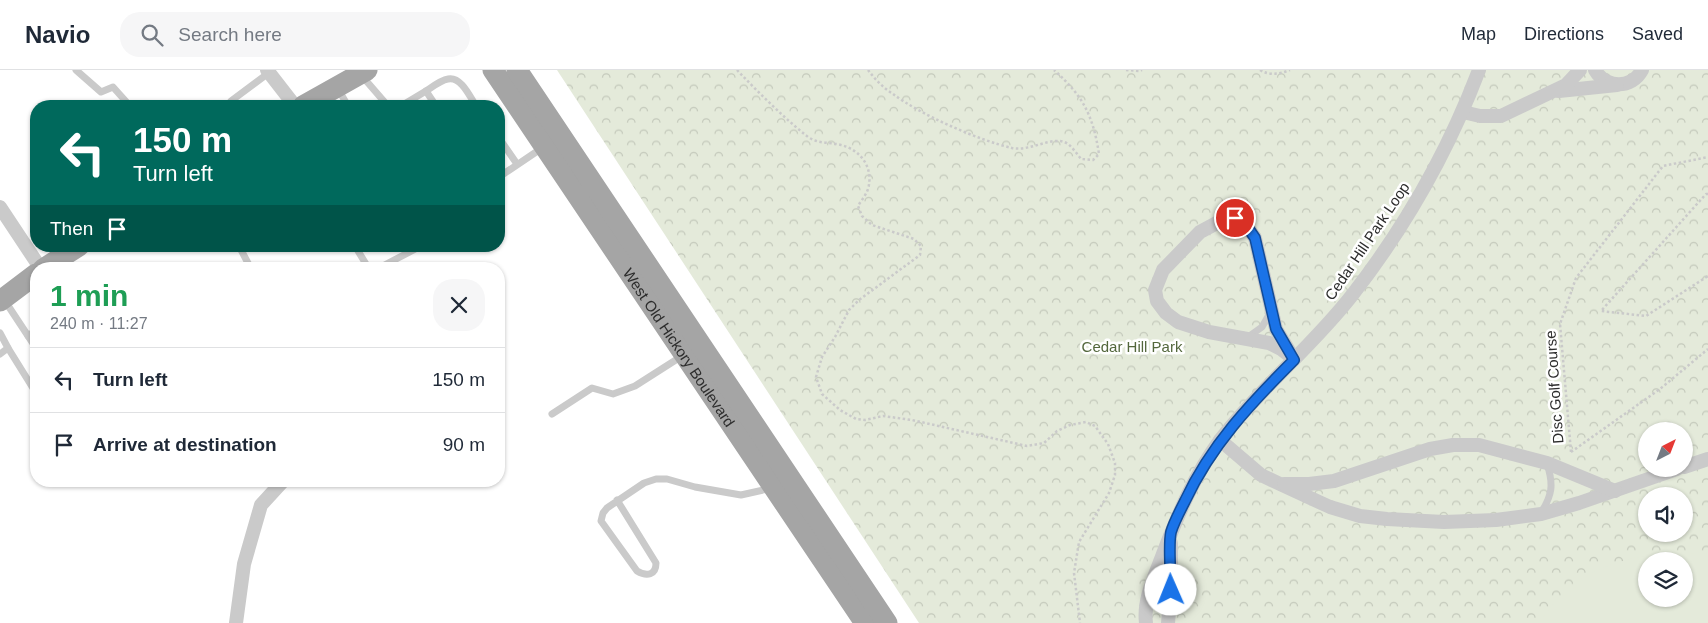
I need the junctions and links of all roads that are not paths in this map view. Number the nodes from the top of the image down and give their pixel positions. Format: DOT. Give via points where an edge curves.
graph roads {
  1 [pos="76,70"];
  2 [pos="493,70"];
  3 [pos="517,70"];
  4 [pos="524,70"];
  5 [pos="1479,70"];
  6 [pos="1580,70"];
  7 [pos="1595,70"];
  8 [pos="1642,70"];
  9 [pos="270,71"];
  10 [pos="364,72"];
  11 [pos="1618,85"];
  12 [pos="337,88"];
  13 [pos="426,91"];
  14 [pos="1556,91"];
  15 [pos="124,100"];
  16 [pos="232,100"];
  17 [pos="291,100"];
  18 [pos="314,100"];
  19 [pos="344,100"];
  20 [pos="384,100"];
  21 [pos="411,100"];
  22 [pos="432,100"];
  23 [pos="470,100"];
  24 [pos="1463,112"];
  25 [pos="556,128"];
  26 [pos="545,146"];
  27 [pos="505,151"];
  28 [pos="517,164"];
  29 [pos="505,173"];
  30 [pos="0,207"];
  31 [pos="30,251"];
  32 [pos="69,252"];
  33 [pos="410,252"];
  34 [pos="53,262"];
  35 [pos="390,262"];
  36 [pos="30,279"];
  37 [pos="2,300"];
  38 [pos="1272,310"];
  39 [pos="0,333"];
  40 [pos="28,336"];
  41 [pos="30,339"];
  42 [pos="1244,339"];
  43 [pos="8,348"];
  44 [pos="0,354"];
  45 [pos="685,355"];
  46 [pos="1294,360"];
  47 [pos="30,383"];
  48 [pos="552,414"];
  49 [pos="1220,440"];
  50 [pos="1708,459"];
  51 [pos="1546,463"];
  52 [pos="1693,464"];
  53 [pos="1652,478"];
  54 [pos="783,484"];
  55 [pos="1280,484"];
  56 [pos="278,487"];
  57 [pos="1615,491"];
  58 [pos="617,500"];
  59 [pos="1541,514"];
  60 [pos="1170,534"];
  61 [pos="236,623"];
  62 [pos="865,623"];
  63 [pos="887,623"];
  64 [pos="1146,623"];
  65 [pos="1168,623"];
  1 -- 15 [label="lane" via="101,92 112,87"];
  2 -- 26 [label="main road, West Old Hickory Boulevard"];
  3 -- 25 [label="main road, West Old Hickory Boulevard"];
  4 -- 25 [label="main road" via="554,116"];
  5 -- 24 [label="street, Cedar Hill Park Loop"];
  6 -- 14 [label="street"];
  7 -- 11 [label="street" via="1602,79"];
  8 -- 11 [label="street" via="1634,80"];
  9 -- 16 [label="lane"];
  9 -- 17 [label="street"];
  10 -- 12 [label="main road"];
  10 -- 20 [label="lane"];
  11 -- 14 [label="street"];
  12 -- 18 [label="main road"];
  12 -- 19 [label="lane"];
  13 -- 21 [label="lane"];
  13 -- 22 [label="lane"];
  13 -- 23 [label="lane" via="451,79 459,82"];
  14 -- 24 [label="street" via="1501,116"];
  24 -- 46 [label="street, Cedar Hill Park Loop" via="1421,190 1377,261 1335,316"];
  25 -- 54 [label="main road, West Old Hickory Boulevard"];
  26 -- 28 [label="lane"];
  26 -- 45 [label="main road, West Old Hickory Boulevard"];
  27 -- 28 [label="lane"];
  28 -- 29 [label="lane"];
  30 -- 31 [label="street"];
  32 -- 34 [label="main road"];
  33 -- 35 [label="lane"];
  36 -- 37 [label="main road"];
  37 -- 40 [label="lane"];
  38 -- 42 [label="lane" via="1262,328"];
  38 -- 42 [label="street" via="1255,238 1244,222 1226,218 1200,232 1175,255 1163,270 1154,290 1157,301 1166,312 1178,322"];
  38 -- 46 [label="street" via="1276,329"];
  39 -- 43 [label="lane"];
  40 -- 41 [label="lane"];
  42 -- 46 [label="street" via="1269,343"];
  43 -- 44 [label="lane"];
  43 -- 47 [label="lane"];
  45 -- 48 [label="lane" via="634,386 614,394 592,388"];
  45 -- 54 [label="main road, West Old Hickory Boulevard"];
  46 -- 49 [label="street, Cedar Hill Park Loop"];
  49 -- 55 [label="street" via="1261,475"];
  49 -- 60 [label="street, Cedar Hill Park Loop" via="1188,494"];
  50 -- 52 [label="street"];
  51 -- 55 [label="street" via="1479,445 1452,445 1334,481"];
  51 -- 57 [label="street"];
  51 -- 59 [label="lane" via="1552,485 1550,499"];
  53 -- 57 [label="street"];
  54 -- 58 [label="lane" via="741,495 656,479"];
  54 -- 62 [label="main road, West Old Hickory Boulevard"];
  54 -- 63 [label="main road, West Old Hickory Boulevard"];
  55 -- 59 [label="street" via="1330,508 1387,520 1496,520"];
  56 -- 61 [label="street" via="261,505 244,564"];
  57 -- 59 [label="street"];
  58 -- 58 [label="lane" via="607,508 600,521 637,571 647,575 656,569 656,563"];
  60 -- 64 [label="street, Cedar Hill Park Loop" via="1148,597"];
  60 -- 65 [label="street, Cedar Hill Park Loop"];
}
